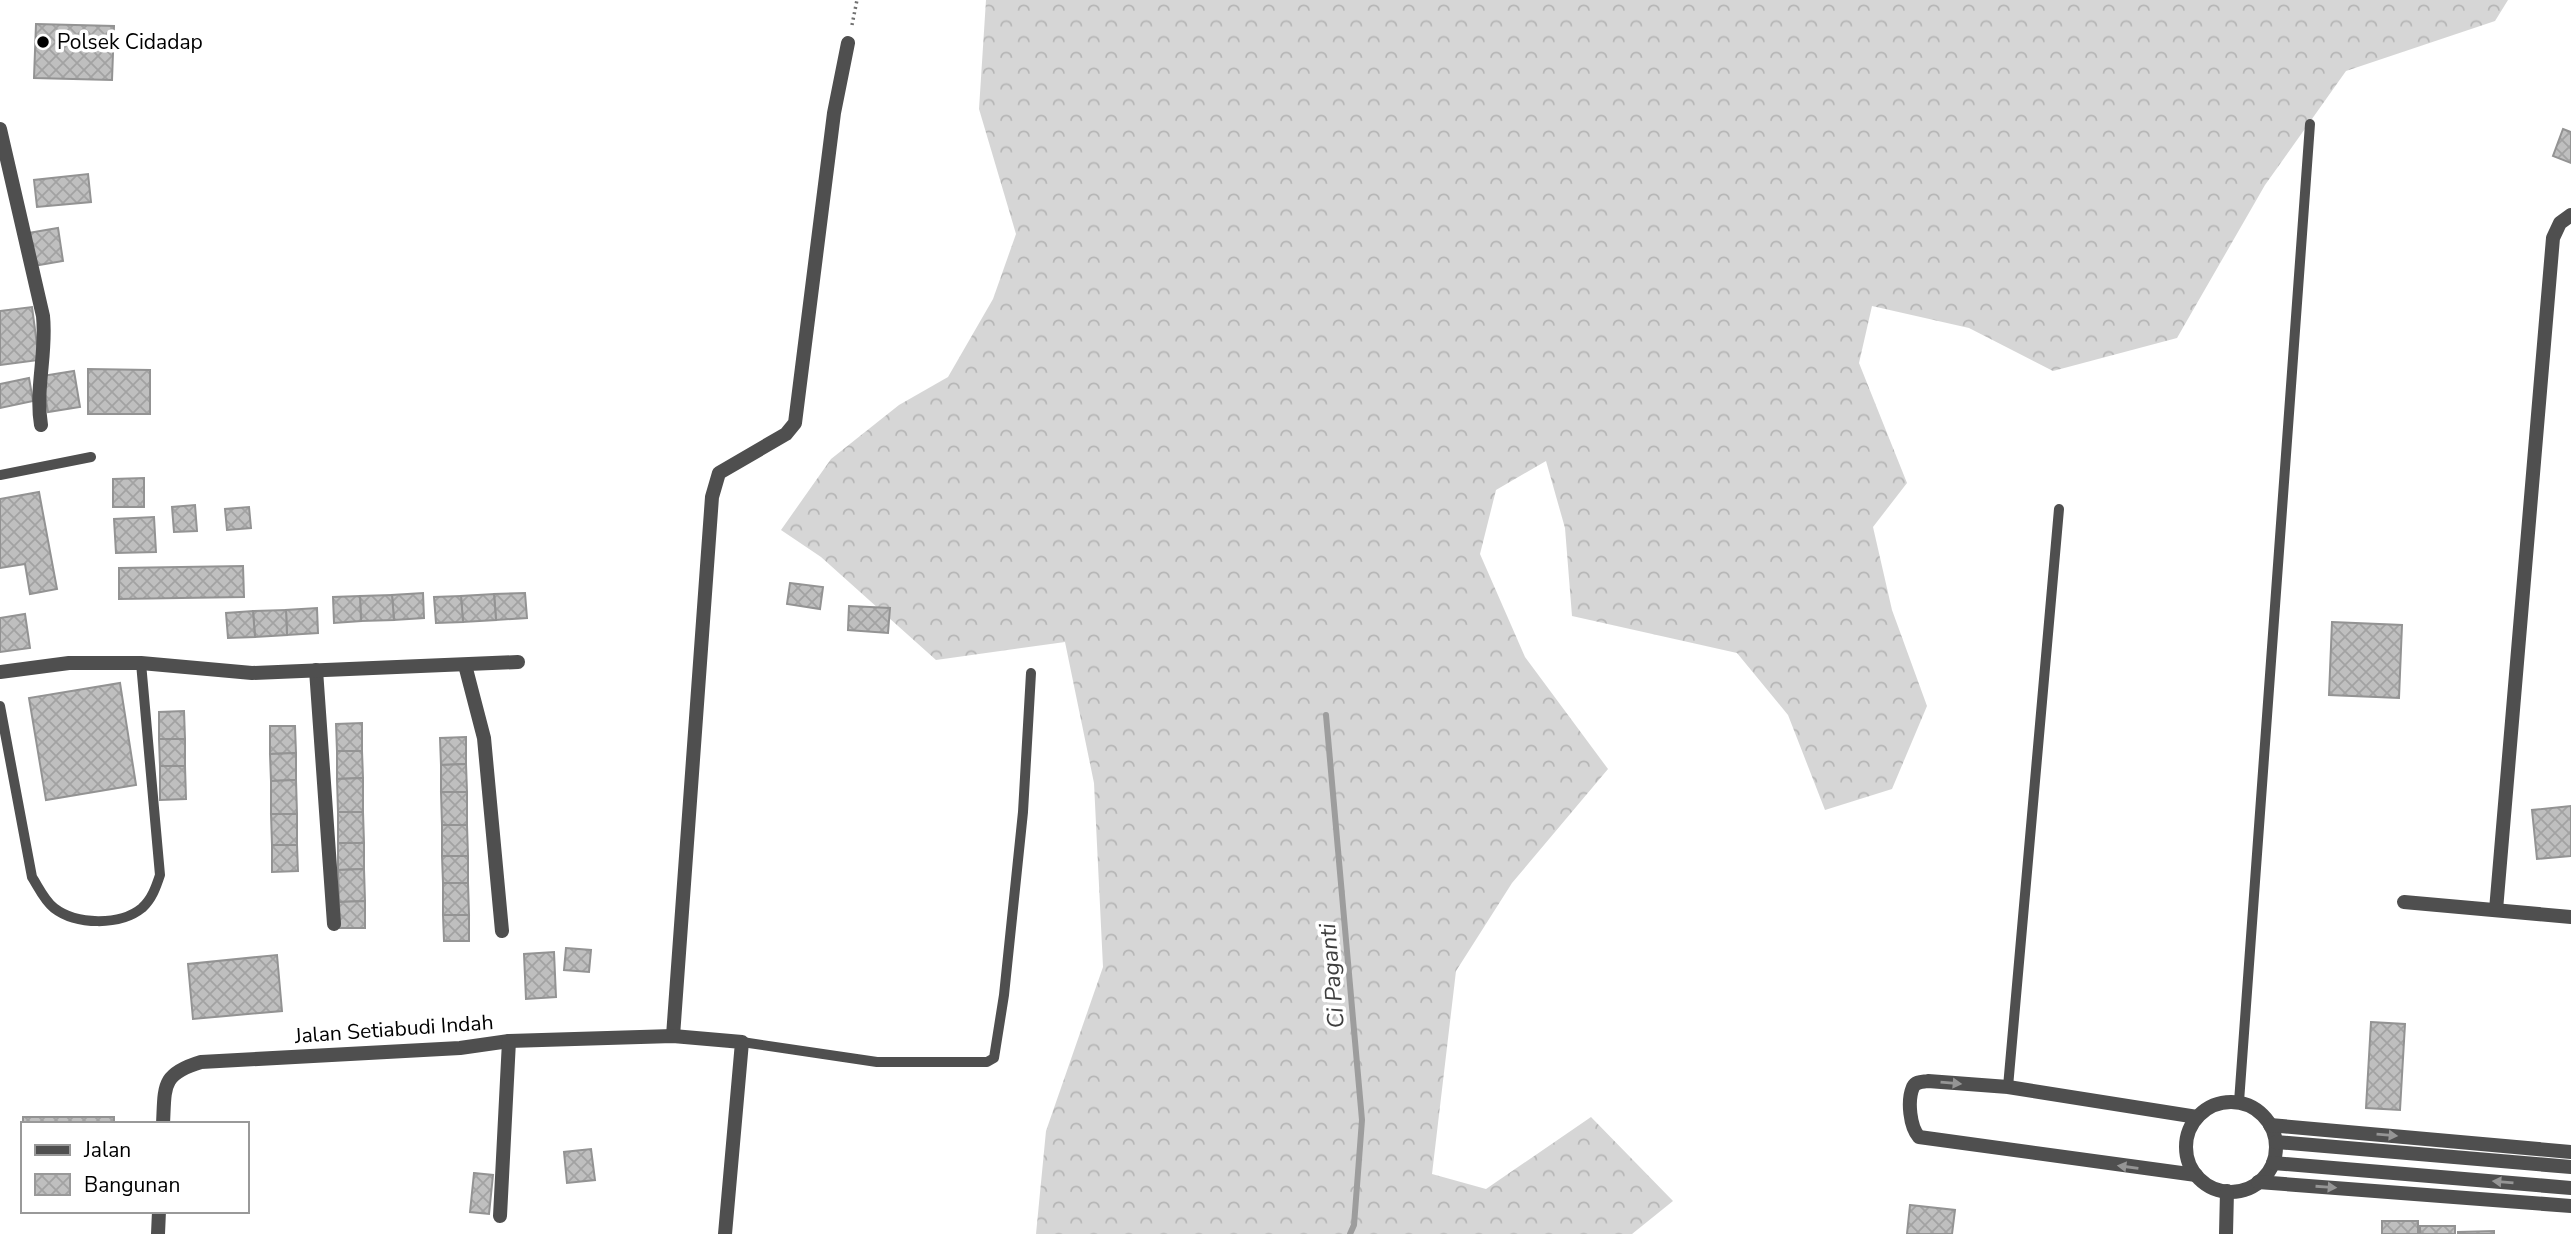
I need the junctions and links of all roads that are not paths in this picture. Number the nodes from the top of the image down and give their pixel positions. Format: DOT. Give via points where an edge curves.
graph roads {
  1 [pos="848,43"];
  2 [pos="2310,124"];
  3 [pos="0,129"];
  4 [pos="2571,215"];
  5 [pos="41,425"];
  6 [pos="91,457"];
  7 [pos="0,475"];
  8 [pos="2059,509"];
  9 [pos="518,662"];
  10 [pos="141,663"];
  11 [pos="465,665"];
  12 [pos="316,670"];
  13 [pos="0,672"];
  14 [pos="1031,673"];
  15 [pos="0,706"];
  16 [pos="2404,902"];
  17 [pos="2496,911"];
  18 [pos="2571,918"];
  19 [pos="334,924"];
  20 [pos="502,931"];
  21 [pos="673,1036"];
  22 [pos="509,1041"];
  23 [pos="742,1042"];
  24 [pos="2008,1087"];
  25 [pos="2239,1102"];
  26 [pos="2197,1117"];
  27 [pos="163,1122"];
  28 [pos="2270,1125"];
  29 [pos="2276,1142"];
  30 [pos="2571,1152"];
  31 [pos="2273,1163"];
  32 [pos="2571,1167"];
  33 [pos="2196,1175"];
  34 [pos="2258,1182"];
  35 [pos="2571,1188"];
  36 [pos="2227,1191"];
  37 [pos="2571,1206"];
  38 [pos="159,1213"];
  39 [pos="500,1216"];
  40 [pos="158,1234"];
  41 [pos="725,1234"];
  42 [pos="2226,1234"];
  1 -- 21 [label="street" via="834,113 795,423 786,434 719,473 712,497"];
  2 -- 25 [label="lane"];
  3 -- 5 [label="street" via="43,316 37,388"];
  4 -- 17 [label="street" via="2560,223 2553,238"];
  6 -- 7 [label="lane"];
  8 -- 24 [label="lane"];
  9 -- 11 [label="street"];
  10 -- 12 [label="street" via="252,673"];
  10 -- 13 [label="street" via="69,663"];
  10 -- 15 [label="lane" via="160,875 155,891 141,908 108,921 89,921 55,909 32,877"];
  11 -- 12 [label="street"];
  11 -- 20 [label="street" via="484,738"];
  12 -- 19 [label="street"];
  14 -- 23 [label="lane" via="1021,824 993,1058 987,1062 877,1062"];
  16 -- 17 [label="street"];
  17 -- 18 [label="street"];
  21 -- 22 [label="street, Jalan Setiabudi Indah"];
  21 -- 23 [label="street, Jalan Setiabudi Indah"];
  22 -- 27 [label="street, Jalan Setiabudi Indah" via="460,1048 201,1062 178,1069 166,1085"];
  22 -- 39 [label="street"];
  23 -- 41 [label="street"];
  24 -- 26 [label="street"];
  33 -- 24 [label="street, one-way" via="1919,1137 1911,1125 1917,1083"];
  25 -- 26 [label="street" via="2209,1107"];
  25 -- 28 [label="street" via="2257,1110"];
  26 -- 33 [label="street" via="2186,1146"];
  28 -- 29 [label="street"];
  28 -- 30 [label="street, one-way"];
  29 -- 31 [label="street"];
  29 -- 32 [label="street"];
  31 -- 34 [label="street"];
  35 -- 31 [label="street, one-way"];
  33 -- 36 [label="street" via="2215,1189"];
  34 -- 36 [label="street"];
  34 -- 37 [label="street, one-way"];
  36 -- 42 [label="street"];
  38 -- 40 [label="street"];
}
